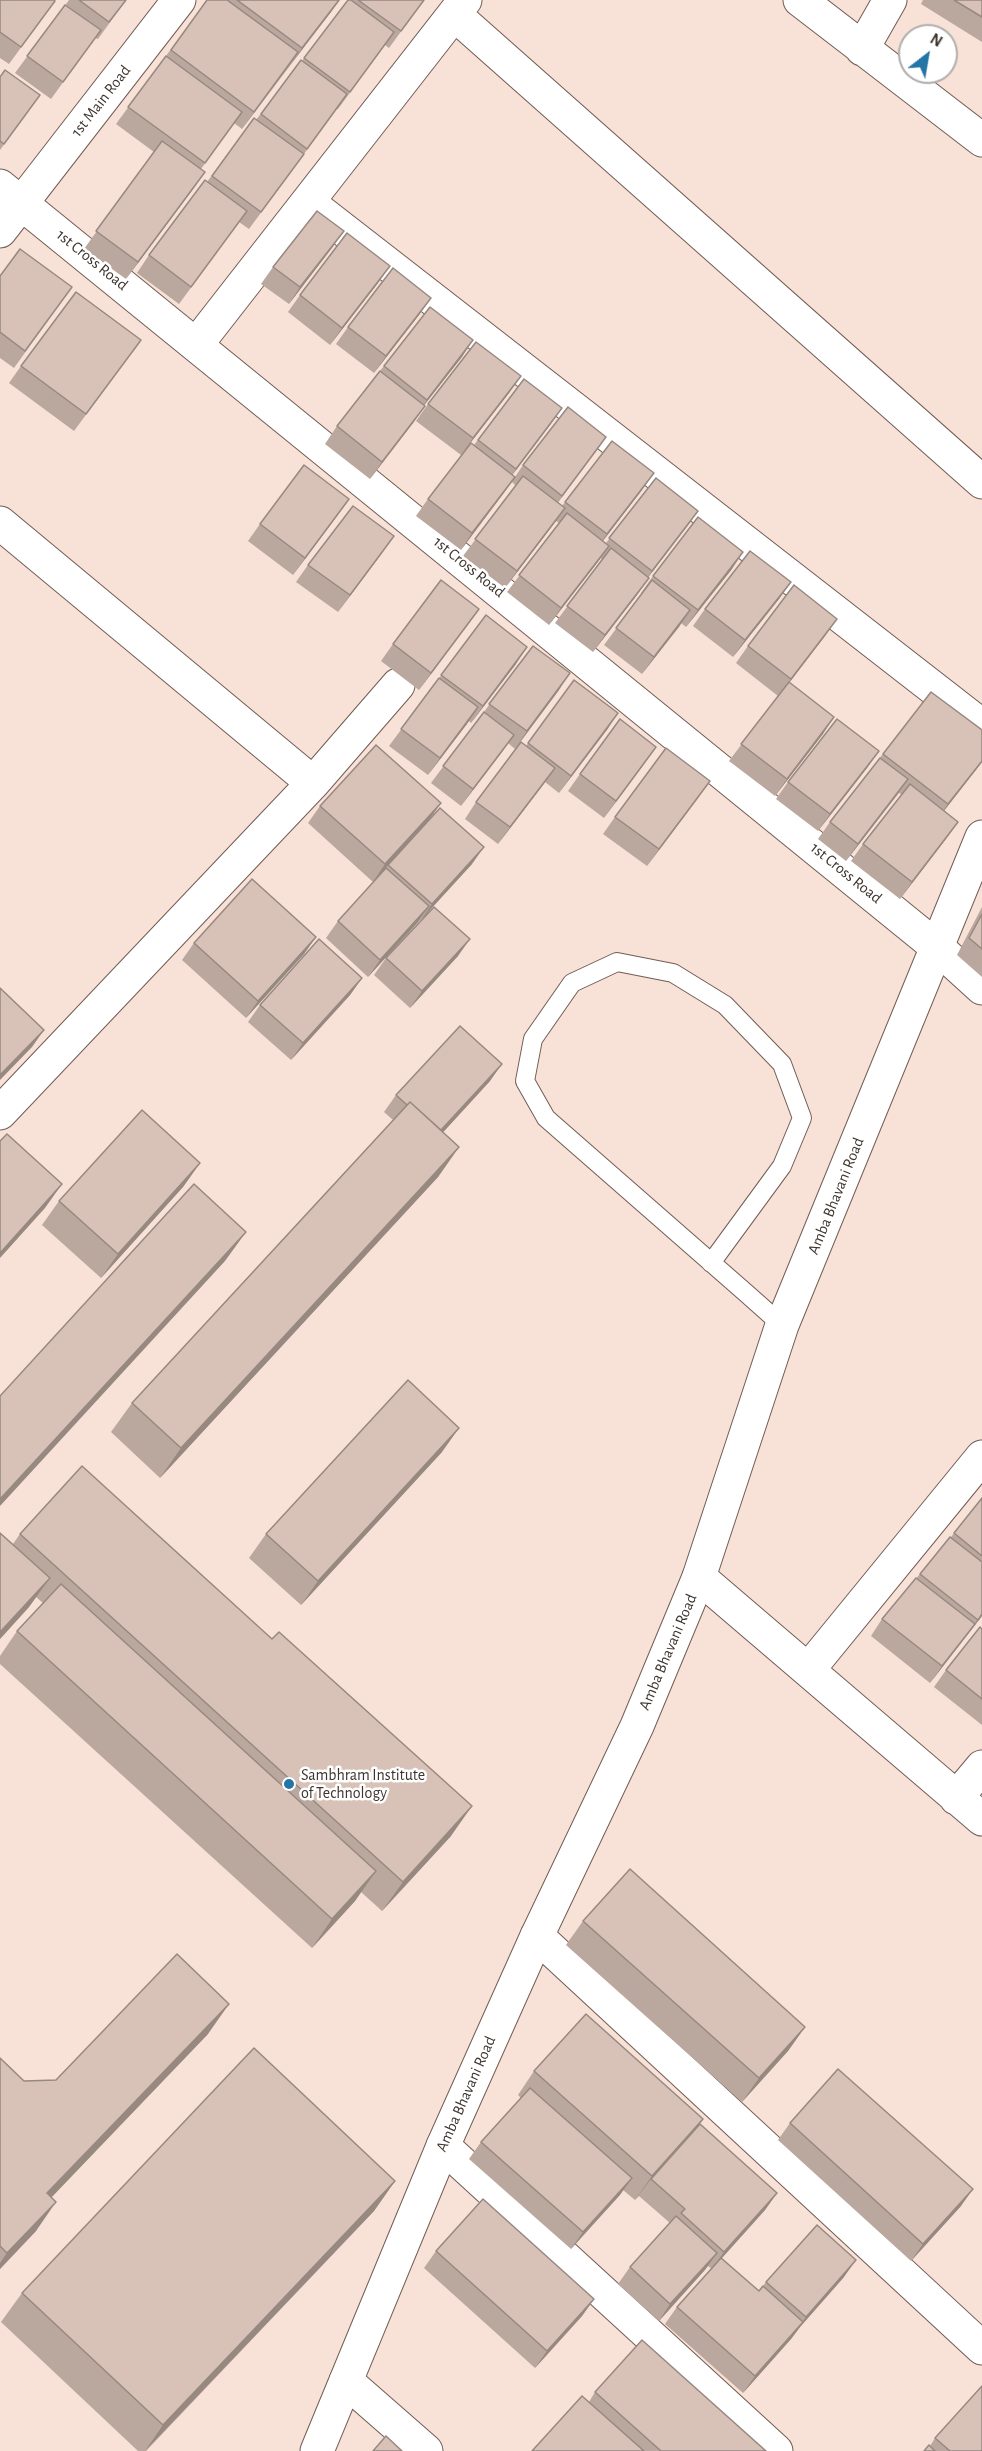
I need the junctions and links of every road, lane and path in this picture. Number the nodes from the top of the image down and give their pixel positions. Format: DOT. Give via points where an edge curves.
graph roads {
  1 [pos="179,0"];
  2 [pos="800,0"];
  3 [pos="890,0"];
  4 [pos="460,7"];
  5 [pos="862,49"];
  6 [pos="982,140"];
  7 [pos="11,194"];
  8 [pos="308,202"];
  9 [pos="0,231"];
  10 [pos="196,345"];
  11 [pos="982,482"];
  12 [pos="0,523"];
  13 [pos="398,685"];
  14 [pos="982,726"];
  15 [pos="313,783"];
  16 [pos="982,837"];
  17 [pos="938,948"];
  18 [pos="982,988"];
  19 [pos="0,1113"];
  20 [pos="711,1263"];
  21 [pos="782,1325"];
  22 [pos="982,1457"];
  23 [pos="699,1577"];
  24 [pos="808,1670"];
  25 [pos="982,1767"];
  26 [pos="956,1797"];
  27 [pos="982,1819"];
  28 [pos="537,1936"];
  29 [pos="442,2146"];
  30 [pos="982,2348"];
  31 [pos="346,2380"];
  32 [pos="317,2451"];
  33 [pos="426,2451"];
  34 [pos="776,2451"];
  1 -- 7 [label="street, 1st Main Road"];
  2 -- 5 [label="street"];
  3 -- 5 [label="street"];
  4 -- 8 [label="street"];
  4 -- 11 [label="street"];
  5 -- 6 [label="street"];
  7 -- 9 [label="street, 1st Main Road"];
  7 -- 10 [label="street, 1st Cross Road"];
  8 -- 10 [label="street"];
  8 -- 14 [label="street"];
  10 -- 17 [label="street, 1st Cross Road"];
  12 -- 15 [label="street"];
  13 -- 15 [label="street"];
  15 -- 19 [label="street"];
  16 -- 17 [label="street, Amba Bhavani Road"];
  17 -- 18 [label="street, 1st Cross Road"];
  17 -- 21 [label="street, Amba Bhavani Road"];
  20 -- 20 [label="lane" via="546,1118 525,1081 533,1039 572,982 617,962 673,973 725,1005 782,1064 802,1118 782,1166"];
  20 -- 21 [label="lane"];
  21 -- 23 [label="street, Amba Bhavani Road"];
  22 -- 24 [label="street"];
  23 -- 24 [label="street"];
  23 -- 28 [label="street, Amba Bhavani Road" via="637,1726"];
  24 -- 26 [label="street"];
  25 -- 26 [label="street"];
  26 -- 27 [label="street"];
  28 -- 29 [label="street, Amba Bhavani Road"];
  28 -- 30 [label="street"];
  29 -- 31 [label="street, Amba Bhavani Road"];
  29 -- 34 [label="street"];
  31 -- 32 [label="street, Amba Bhavani Road"];
  31 -- 33 [label="street"];
}
